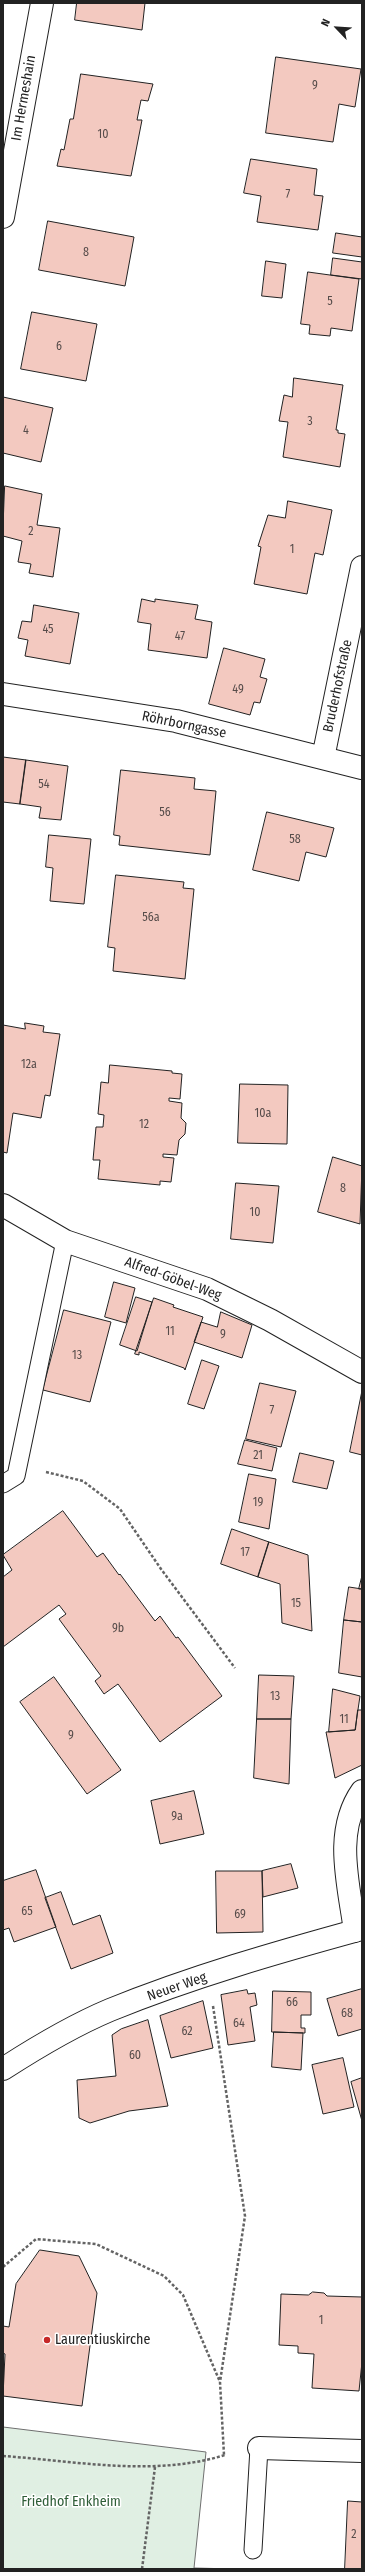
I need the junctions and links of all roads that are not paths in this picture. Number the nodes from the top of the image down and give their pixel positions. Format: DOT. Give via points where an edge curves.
graph roads {
  1 [pos="42,3"];
  2 [pos="3,217"];
  3 [pos="362,567"];
  4 [pos="3,694"];
  5 [pos="323,758"];
  6 [pos="362,768"];
  7 [pos="3,1205"];
  8 [pos="65,1241"];
  9 [pos="362,1372"];
  10 [pos="10,1480"];
  11 [pos="362,1791"];
  12 [pos="359,1930"];
  13 [pos="3,2069"];
  14 [pos="258,2448"];
  15 [pos="362,2451"];
  16 [pos="253,2550"];
  1 -- 2 [label="street, Im Hermeshain"];
  3 -- 5 [label="street, Bruderhofstraße"];
  4 -- 5 [label="street, Röhrborngasse" via="176,721"];
  5 -- 6 [label="street, Röhrborngasse"];
  7 -- 8 [label="street, Alfred-Göbel-Weg"];
  8 -- 9 [label="street, Alfred-Göbel-Weg" via="207,1289 270,1320"];
  8 -- 10 [label="lane"];
  11 -- 12 [label="street" via="350,1815 344,1849"];
  12 -- 13 [label="street, Neuer Weg" via="209,1976 109,2011 45,2043"];
  14 -- 15 [label="street"];
  14 -- 16 [label="lane"];
}
